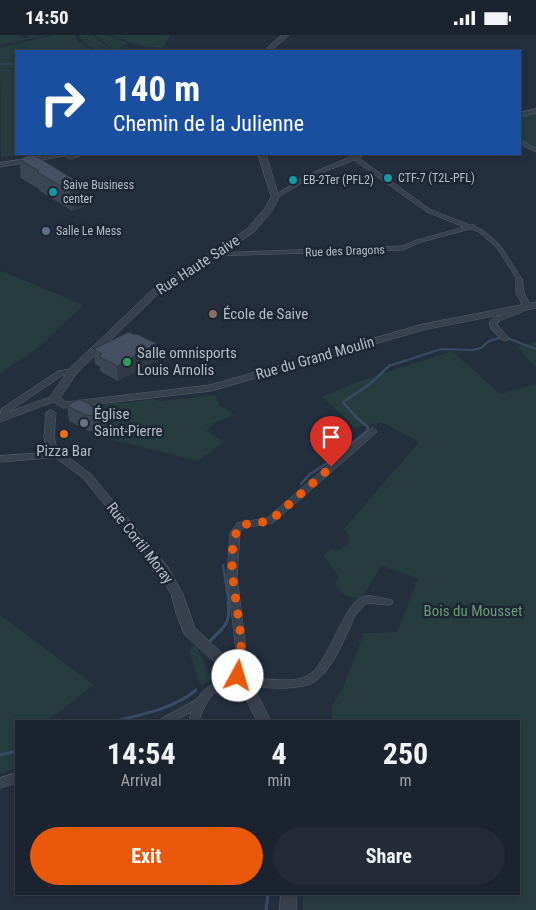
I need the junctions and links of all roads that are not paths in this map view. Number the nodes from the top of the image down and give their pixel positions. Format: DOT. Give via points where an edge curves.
graph roads {
  1 [pos="286,35"];
  2 [pos="269,50"];
  3 [pos="536,111"];
  4 [pos="521,115"];
  5 [pos="521,142"];
  6 [pos="536,150"];
  7 [pos="59,155"];
  8 [pos="67,155"];
  9 [pos="79,155"];
  10 [pos="262,155"];
  11 [pos="352,155"];
  12 [pos="0,165"];
  13 [pos="275,197"];
  14 [pos="473,226"];
  15 [pos="214,255"];
  16 [pos="532,305"];
  17 [pos="505,337"];
  18 [pos="72,371"];
  19 [pos="58,402"];
  20 [pos="44,409"];
  21 [pos="0,418"];
  22 [pos="373,431"];
  23 [pos="59,455"];
  24 [pos="0,459"];
  25 [pos="388,602"];
  26 [pos="239,676"];
  27 [pos="198,703"];
  28 [pos="168,720"];
  29 [pos="194,720"];
  30 [pos="263,720"];
  31 [pos="15,778"];
  32 [pos="0,783"];
  33 [pos="289,895"];
  34 [pos="288,910"];
  1 -- 2 [label="street"];
  3 -- 4 [label="street"];
  5 -- 6 [label="street"];
  7 -- 12 [label="street"];
  8 -- 9 [label="street"];
  10 -- 13 [label="street"];
  11 -- 13 [label="street, Rue Haute Saive"];
  11 -- 14 [label="street" via="429,211"];
  13 -- 15 [label="street, Rue Haute Saive" via="250,231"];
  14 -- 15 [label="street, Rue des Dragons" via="397,249"];
  14 -- 16 [label="street" via="502,252 519,279 520,293"];
  15 -- 18 [label="street, Rue Haute Saive" via="160,287"];
  16 -- 17 [label="street" via="493,322"];
  16 -- 19 [label="street, Rue du Grand Moulin" via="426,326 211,388"];
  18 -- 19 [label="street, Rue Haute Saive"];
  18 -- 21 [label="street" via="61,373 4,411"];
  19 -- 20 [label="street" via="61,409"];
  20 -- 21 [label="street"];
  20 -- 23 [label="street" via="51,446"];
  22 -- 26 [label="street" via="303,490 282,513 270,521 240,525 235,533 232,576 241,650"];
  23 -- 24 [label="street"];
  23 -- 26 [label="street, Rue Cortil Moray" via="87,476 164,570 177,594 189,631"];
  25 -- 26 [label="street" via="365,599 356,605 320,671 313,677 301,682"];
  26 -- 27 [label="street" via="211,689"];
  26 -- 30 [label="street"];
  27 -- 28 [label="street"];
  27 -- 29 [label="street"];
  31 -- 32 [label="street"];
  33 -- 34 [label="street"];
}
